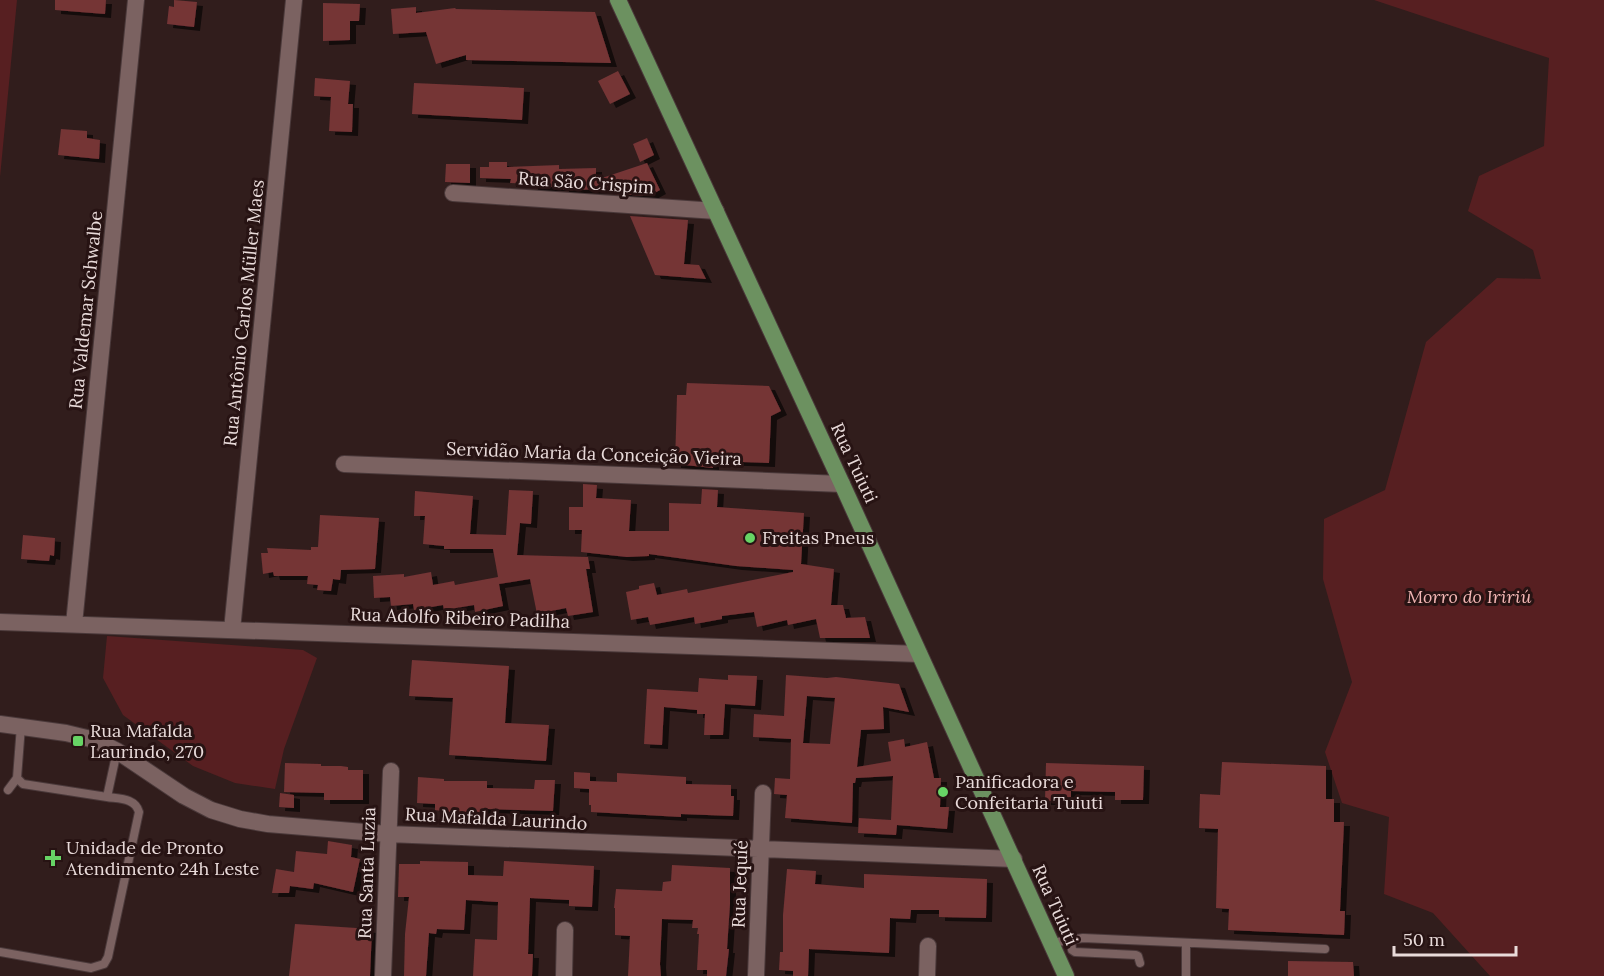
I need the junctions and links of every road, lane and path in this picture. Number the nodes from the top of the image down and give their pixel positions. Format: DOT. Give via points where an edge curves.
graph roads {
  1 [pos="136,0"];
  2 [pos="294,0"];
  3 [pos="618,0"];
  4 [pos="453,193"];
  5 [pos="716,211"];
  6 [pos="344,464"];
  7 [pos="842,484"];
  8 [pos="0,622"];
  9 [pos="74,624"];
  10 [pos="232,630"];
  11 [pos="919,654"];
  12 [pos="0,724"];
  13 [pos="21,726"];
  14 [pos="117,751"];
  15 [pos="391,771"];
  16 [pos="17,778"];
  17 [pos="8,790"];
  18 [pos="763,793"];
  19 [pos="107,796"];
  20 [pos="388,834"];
  21 [pos="760,850"];
  22 [pos="1014,860"];
  23 [pos="565,930"];
  24 [pos="1071,940"];
  25 [pos="1051,943"];
  26 [pos="1186,944"];
  27 [pos="928,946"];
  28 [pos="1325,950"];
  29 [pos="0,951"];
  30 [pos="1140,963"];
  31 [pos="383,976"];
  32 [pos="564,976"];
  33 [pos="756,976"];
  34 [pos="927,976"];
  35 [pos="1066,976"];
  36 [pos="1186,976"];
  1 -- 9 [label="street, Rua Valdemar Schwalbe"];
  2 -- 10 [label="street, Rua Antônio Carlos Müller Maes"];
  3 -- 5 [label="main road, Rua Tuiuti"];
  4 -- 5 [label="street, Rua São Crispim"];
  5 -- 7 [label="main road, Rua Tuiuti"];
  6 -- 7 [label="street, Servidão Maria da Conceição Vieira"];
  7 -- 11 [label="main road, Rua Tuiuti"];
  8 -- 9 [label="street, Rua Adolfo Ribeiro Padilha"];
  9 -- 10 [label="street, Rua Adolfo Ribeiro Padilha"];
  10 -- 11 [label="street, Rua Adolfo Ribeiro Padilha"];
  11 -- 22 [label="main road, Rua Tuiuti"];
  12 -- 13 [label="street, Rua Mafalda Laurindo"];
  13 -- 14 [label="street, Rua Mafalda Laurindo" via="95,740"];
  13 -- 16 [label="lane"];
  14 -- 19 [label="lane"];
  14 -- 20 [label="street, Rua Mafalda Laurindo" via="211,810 268,825"];
  15 -- 20 [label="street, Rua Santa Luzia"];
  16 -- 17 [label="lane"];
  16 -- 19 [label="lane" via="23,784"];
  18 -- 21 [label="street, Rua Jequié"];
  19 -- 29 [label="lane" via="131,801 139,812 104,964 91,968"];
  20 -- 21 [label="street, Rua Mafalda Laurindo"];
  20 -- 31 [label="street, Rua Santa Luzia"];
  21 -- 22 [label="street, Rua Mafalda Laurindo"];
  21 -- 33 [label="street, Rua Jequié"];
  22 -- 25 [label="main road, Rua Tuiuti"];
  23 -- 32 [label="street"];
  24 -- 25 [label="lane"];
  24 -- 26 [label="lane"];
  24 -- 30 [label="lane" via="1075,952 1136,955"];
  25 -- 35 [label="main road, Rua Tuiuti"];
  26 -- 28 [label="lane"];
  26 -- 36 [label="lane"];
  27 -- 34 [label="street"];
}
